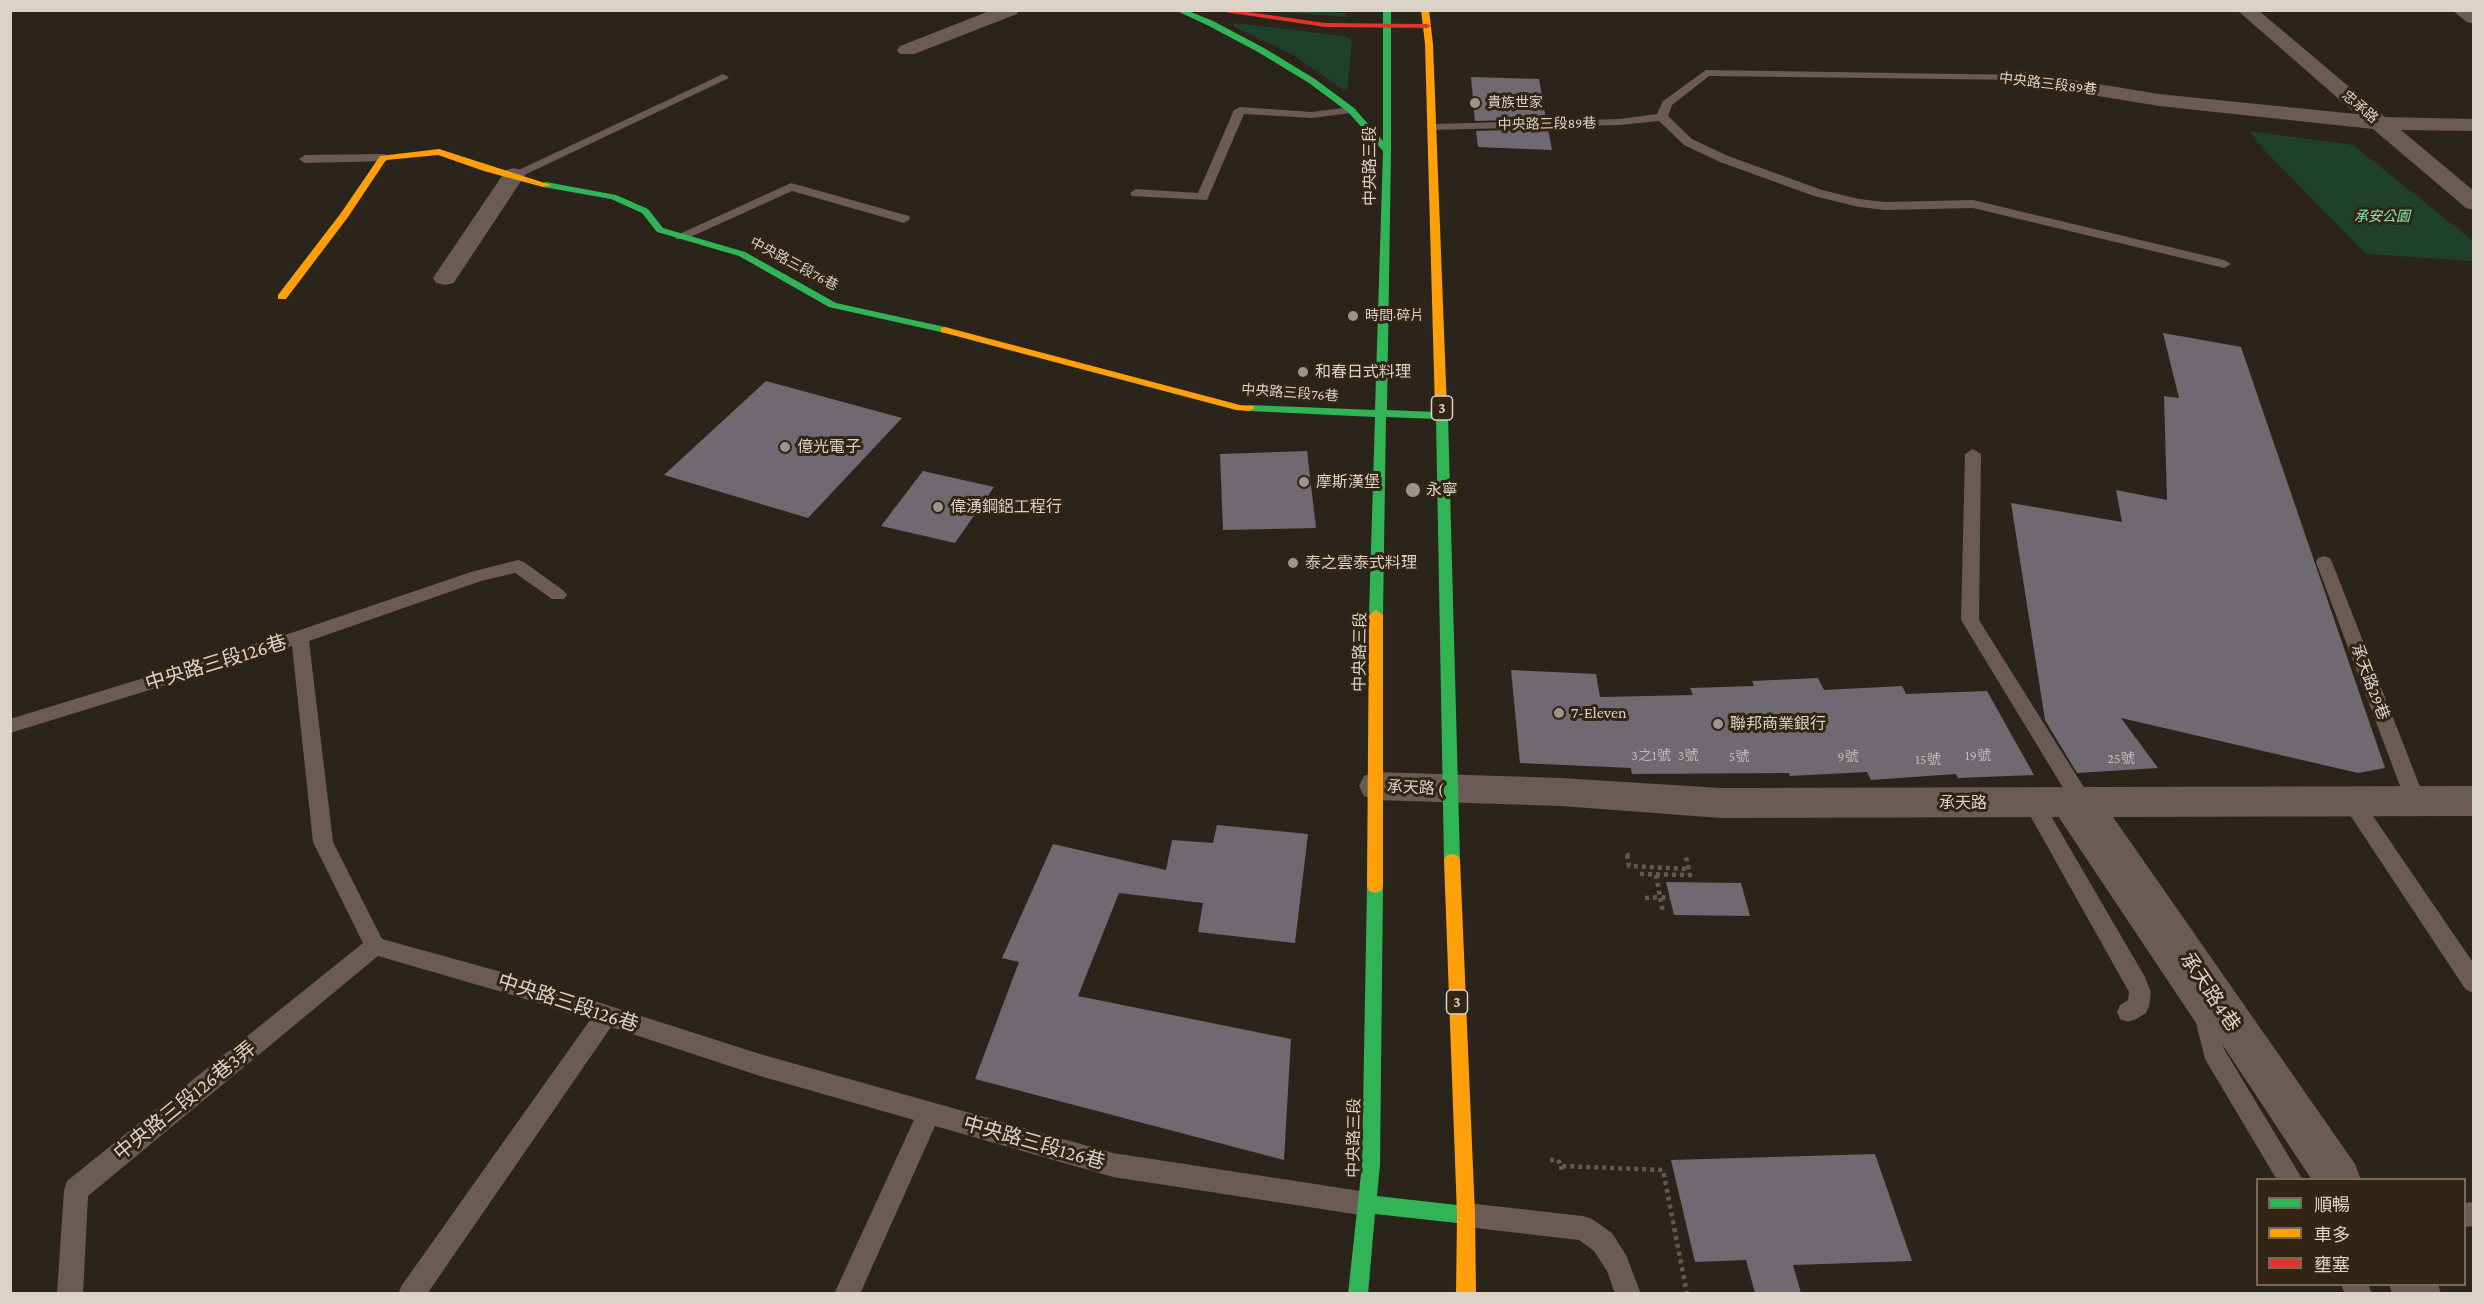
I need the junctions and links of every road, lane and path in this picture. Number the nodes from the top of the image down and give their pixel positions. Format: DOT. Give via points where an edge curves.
graph roads {
  1 [pos="1010,10"];
  2 [pos="1178,10"];
  3 [pos="1214,10"];
  4 [pos="1387,10"];
  5 [pos="1425,10"];
  6 [pos="2246,10"];
  7 [pos="2461,10"];
  8 [pos="2474,18"];
  9 [pos="1386,26"];
  10 [pos="1427,26"];
  11 [pos="907,50"];
  12 [pos="723,77"];
  13 [pos="2019,77"];
  14 [pos="1351,110"];
  15 [pos="1662,117"];
  16 [pos="2380,123"];
  17 [pos="2474,125"];
  18 [pos="1432,127"];
  19 [pos="1387,151"];
  20 [pos="383,158"];
  21 [pos="305,159"];
  22 [pos="514,175"];
  23 [pos="1136,193"];
  24 [pos="2474,203"];
  25 [pos="904,219"];
  26 [pos="681,236"];
  27 [pos="2224,264"];
  28 [pos="445,278"];
  29 [pos="282,297"];
  30 [pos="1382,415"];
  31 [pos="1442,416"];
  32 [pos="1973,454"];
  33 [pos="2324,562"];
  34 [pos="558,595"];
  35 [pos="300,637"];
  36 [pos="10,726"];
  37 [pos="1377,786"];
  38 [pos="1452,790"];
  39 [pos="2474,801"];
  40 [pos="2416,802"];
  41 [pos="2059,803"];
  42 [pos="2353,803"];
  43 [pos="1630,853"];
  44 [pos="1686,857"];
  45 [pos="1689,868"];
  46 [pos="1640,874"];
  47 [pos="1656,874"];
  48 [pos="1660,897"];
  49 [pos="1645,898"];
  50 [pos="1670,898"];
  51 [pos="1662,912"];
  52 [pos="375,946"];
  53 [pos="2474,983"];
  54 [pos="2128,1012"];
  55 [pos="607,1015"];
  56 [pos="2233,1025"];
  57 [pos="2249,1110"];
  58 [pos="929,1113"];
  59 [pos="1550,1160"];
  60 [pos="1562,1166"];
  61 [pos="1562,1174"];
  62 [pos="2289,1178"];
  63 [pos="2338,1178"];
  64 [pos="1369,1204"];
  65 [pos="1466,1215"];
  66 [pos="70,1293"];
  67 [pos="411,1293"];
  68 [pos="848,1293"];
  69 [pos="1358,1293"];
  70 [pos="1466,1293"];
  71 [pos="1628,1293"];
  72 [pos="1687,1293"];
  1 -- 11 [label="street"];
  2 -- 14 [label="main road" via="1261,50"];
  3 -- 9 [label="main road" via="1325,25"];
  4 -- 9 [label="main road, 中央路三段"];
  5 -- 10 [label="main road, 3"];
  6 -- 16 [label="street, 忠承路"];
  7 -- 8 [label="street"];
  9 -- 10 [label="main road"];
  9 -- 19 [label="main road, 中央路三段"];
  10 -- 18 [label="main road, 3"];
  12 -- 22 [label="lane"];
  13 -- 15 [label="lane, 中央路三段89巷" via="1706,73 1667,103"];
  13 -- 16 [label="street, 中央路三段89巷" via="2159,100"];
  14 -- 19 [label="main road"];
  14 -- 23 [label="lane" via="1312,115 1240,110 1203,196"];
  15 -- 18 [label="lane, 中央路三段89巷" via="1620,122"];
  15 -- 27 [label="lane" via="1688,142 1724,159 1859,204 1972,204"];
  16 -- 17 [label="street, 中央路三段89巷"];
  16 -- 24 [label="street, 忠承路"];
  18 -- 31 [label="main road, 3"];
  19 -- 30 [label="main road, 中央路三段"];
  20 -- 21 [label="lane"];
  20 -- 22 [label="main road, 中央路三段76巷" via="439,152"];
  20 -- 29 [label="main road"];
  22 -- 26 [label="main road, 中央路三段76巷" via="555,188 613,197 645,212 660,230"];
  22 -- 28 [label="street"];
  25 -- 26 [label="lane" via="791,187"];
  26 -- 30 [label="main road, 中央路三段76巷" via="742,254 833,305 968,335 1240,408"];
  30 -- 31 [label="main road, 中央路三段76巷"];
  30 -- 37 [label="main road, 中央路三段" via="1375,677"];
  31 -- 38 [label="main road, 3"];
  32 -- 41 [label="lane" via="1971,620"];
  33 -- 40 [label="lane, 承天路29巷"];
  34 -- 35 [label="lane" via="518,566 477,576"];
  35 -- 36 [label="lane, 中央路三段126巷"];
  35 -- 52 [label="lane, 中央路三段126巷" via="323,842"];
  37 -- 38 [label="street, 承天路 ("];
  37 -- 64 [label="main road, 中央路三段"];
  38 -- 41 [label="street, 承天路" via="1561,792 1721,803"];
  38 -- 65 [label="main road, 3"];
  39 -- 40 [label="street, 承天路"];
  40 -- 42 [label="street, 承天路"];
  41 -- 42 [label="street, 承天路"];
  41 -- 54 [label="lane" via="2140,992 2138,1006"];
  41 -- 56 [label="street, 承天路4巷"];
  41 -- 57 [label="lane" via="2207,1020 2212,1052"];
  42 -- 53 [label="lane"];
  43 -- 45 [label="path" via="1629,866"];
  44 -- 45 [label="path"];
  45 -- 47 [label="path" via="1690,875"];
  46 -- 47 [label="path"];
  47 -- 48 [label="path"];
  48 -- 49 [label="path"];
  48 -- 50 [label="path"];
  48 -- 51 [label="path"];
  52 -- 55 [label="lane, 中央路三段126巷"];
  52 -- 66 [label="lane, 中央路三段126巷3弄" via="76,1190"];
  55 -- 58 [label="lane, 中央路三段126巷" via="760,1065"];
  55 -- 67 [label="lane"];
  56 -- 57 [label="lane"];
  56 -- 63 [label="street, 承天路4巷"];
  57 -- 62 [label="lane"];
  58 -- 64 [label="lane, 中央路三段126巷" via="1113,1165"];
  58 -- 68 [label="lane"];
  59 -- 60 [label="path" via="1558,1160"];
  60 -- 61 [label="path"];
  60 -- 72 [label="path" via="1663,1170"];
  64 -- 65 [label="main road"];
  64 -- 69 [label="main road, 中央路三段"];
  65 -- 70 [label="main road, 3"];
  65 -- 71 [label="lane" via="1583,1228 1603,1242"];
}
